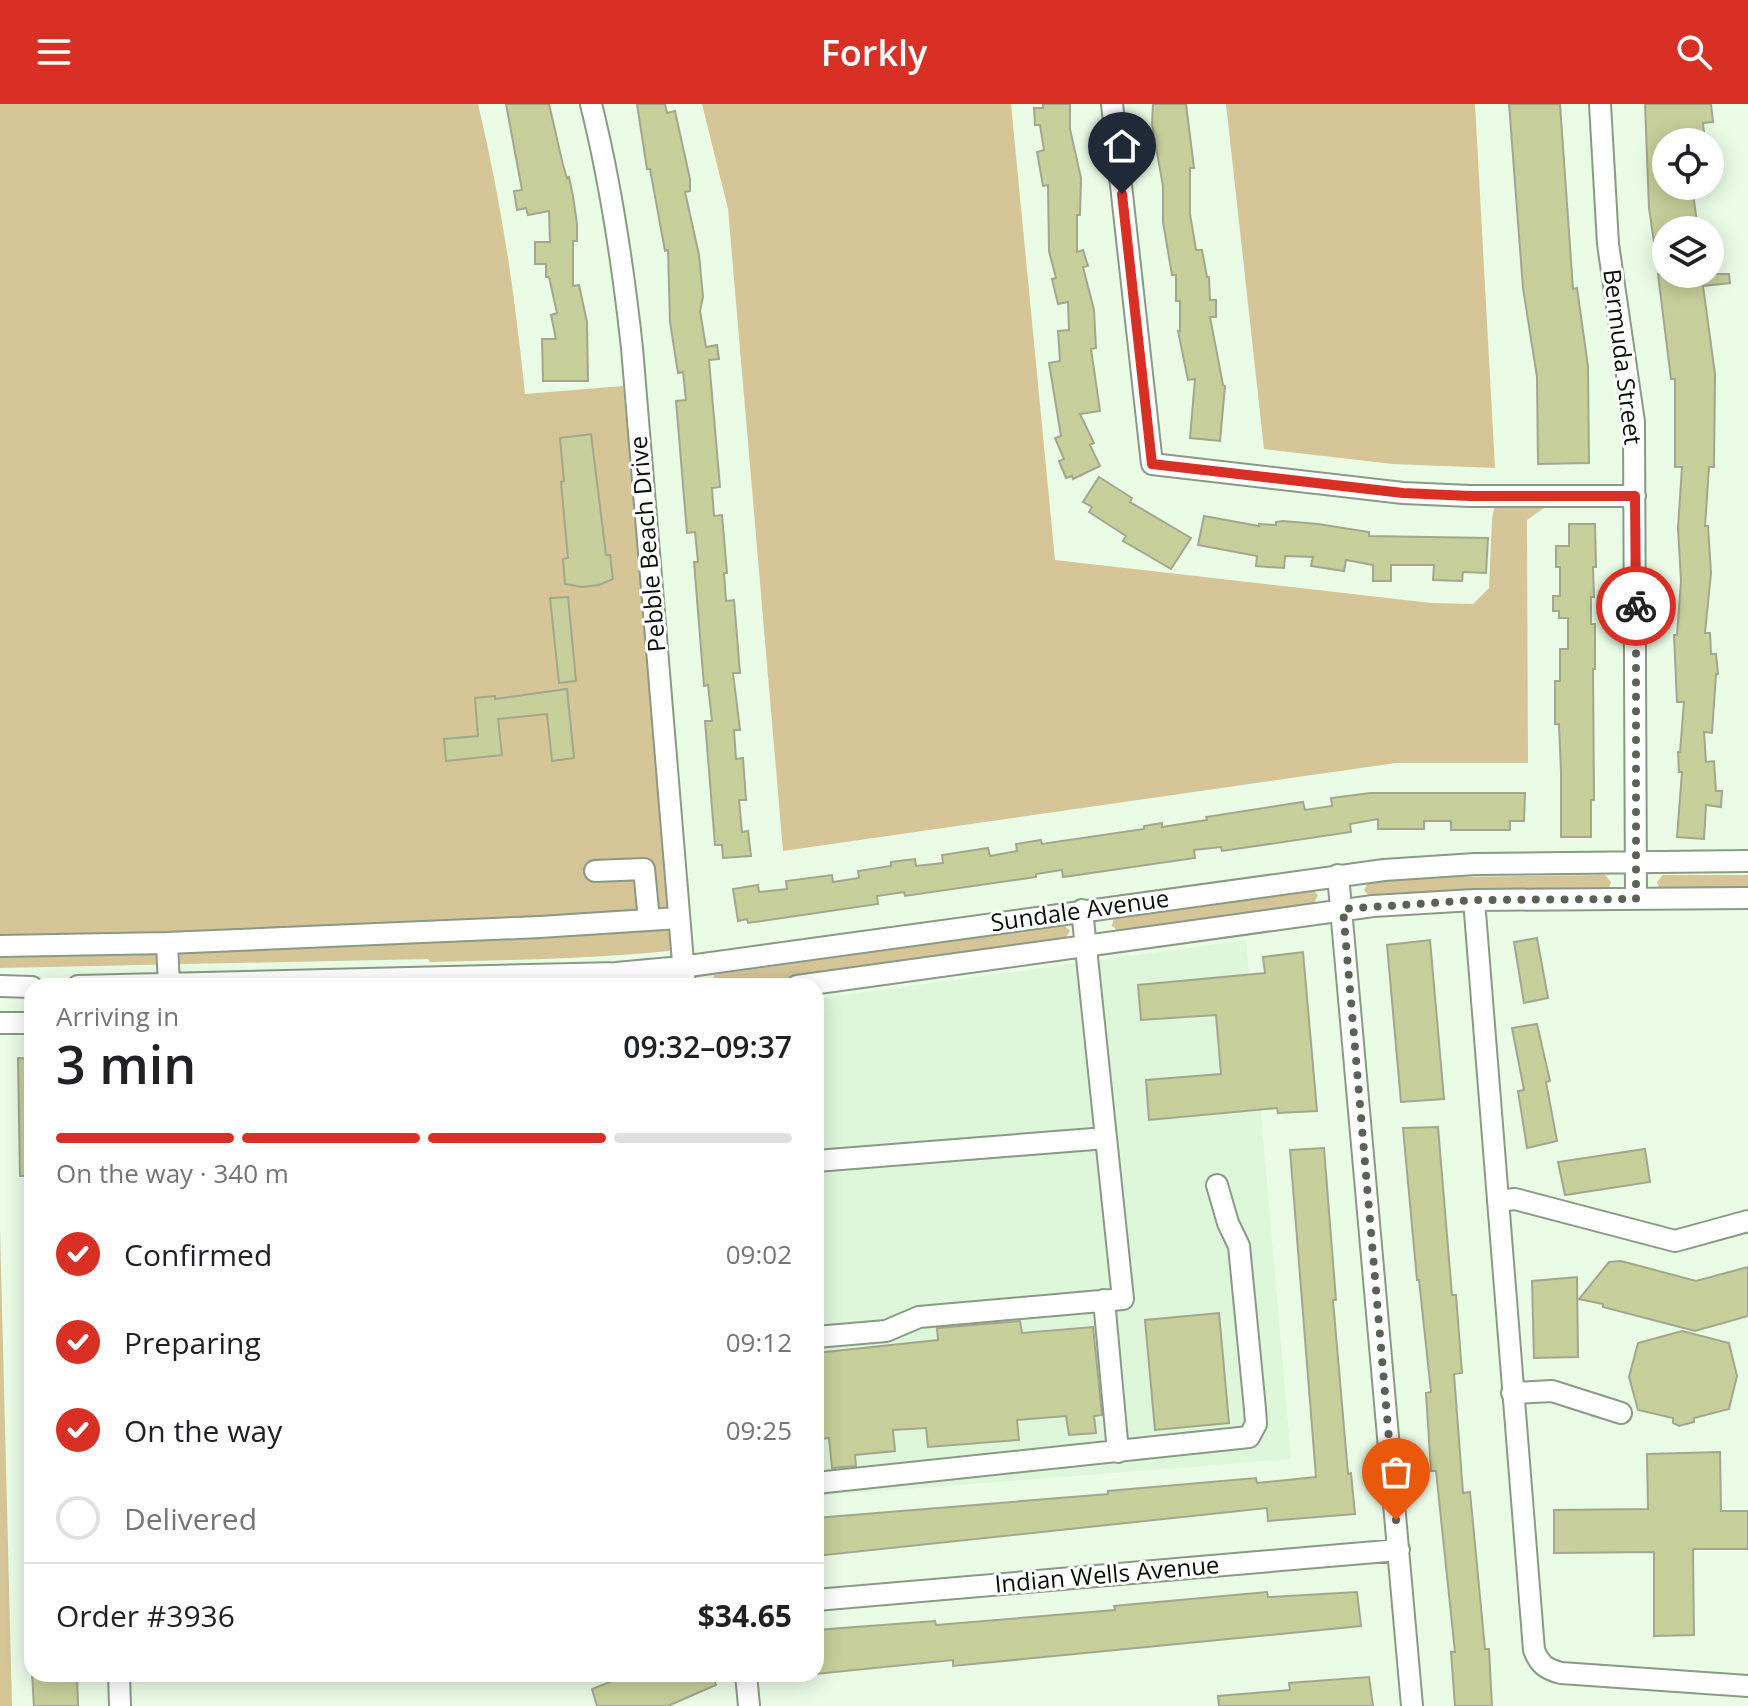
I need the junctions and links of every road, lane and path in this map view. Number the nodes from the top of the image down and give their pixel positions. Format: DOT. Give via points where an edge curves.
graph roads {
  1 [pos="591,104"];
  2 [pos="1112,104"];
  3 [pos="1600,104"];
  4 [pos="1635,496"];
  5 [pos="1748,861"];
  6 [pos="1636,863"];
  7 [pos="595,871"];
  8 [pos="1338,875"];
  9 [pos="1748,898"];
  10 [pos="1636,899"];
  11 [pos="1474,900"];
  12 [pos="1343,909"];
  13 [pos="1082,910"];
  14 [pos="679,918"];
  15 [pos="649,920"];
  16 [pos="167,943"];
  17 [pos="1086,945"];
  18 [pos="0,946"];
  19 [pos="684,976"];
  20 [pos="169,978"];
  21 [pos="498,978"];
  22 [pos="824,982"];
  23 [pos="0,986"];
  24 [pos="24,987"];
  25 [pos="0,1023"];
  26 [pos="24,1023"];
  27 [pos="1106,1138"];
  28 [pos="824,1160"];
  29 [pos="1217,1185"];
  30 [pos="1498,1201"];
  31 [pos="1748,1221"];
  32 [pos="1104,1300"];
  33 [pos="824,1336"];
  34 [pos="1512,1393"];
  35 [pos="1621,1413"];
  36 [pos="1118,1452"];
  37 [pos="824,1482"];
  38 [pos="1399,1550"];
  39 [pos="824,1599"];
  40 [pos="119,1682"];
  41 [pos="747,1682"];
  42 [pos="1748,1686"];
  43 [pos="120,1706"];
  44 [pos="749,1706"];
  45 [pos="1412,1706"];
  1 -- 14 [label="street, Pebble Beach Drive" via="609,180 632,348"];
  2 -- 4 [label="street" via="1152,464 1403,493"];
  3 -- 4 [label="street, Bermuda Street" via="1608,244 1634,422"];
  4 -- 6 [label="street, Bermuda Street"];
  5 -- 6 [label="street, Sundale Avenue"];
  6 -- 8 [label="street, Sundale Avenue" via="1475,864"];
  6 -- 10 [label="street, Bermuda Street"];
  7 -- 15 [label="street" via="644,869"];
  8 -- 12 [label="street"];
  8 -- 13 [label="street, Sundale Avenue"];
  9 -- 10 [label="street, Sundale Avenue"];
  10 -- 11 [label="street, Sundale Avenue"];
  11 -- 12 [label="street, Sundale Avenue"];
  11 -- 30 [label="street"];
  12 -- 17 [label="street, Sundale Avenue"];
  12 -- 38 [label="street"];
  13 -- 17 [label="street"];
  13 -- 19 [label="street, Sundale Avenue"];
  14 -- 15 [label="street"];
  14 -- 19 [label="street, Pebble Beach Drive"];
  15 -- 16 [label="street"];
  16 -- 18 [label="street"];
  16 -- 20 [label="street"];
  17 -- 22 [label="street, Sundale Avenue"];
  17 -- 27 [label="street"];
  19 -- 21 [label="street, Sundale Avenue"];
  23 -- 24 [label="street"];
  25 -- 26 [label="street"];
  27 -- 28 [label="street"];
  27 -- 32 [label="street" via="1123,1299"];
  29 -- 36 [label="street" via="1239,1246 1256,1424 1242,1439"];
  30 -- 31 [label="street" via="1515,1199 1675,1241"];
  30 -- 34 [label="street"];
  32 -- 33 [label="street" via="919,1317 886,1331"];
  32 -- 36 [label="street"];
  34 -- 35 [label="street" via="1552,1391"];
  34 -- 42 [label="street" via="1539,1663 1561,1673"];
  36 -- 37 [label="street"];
  38 -- 39 [label="street, Indian Wells Avenue"];
  38 -- 45 [label="street"];
  40 -- 43 [label="street"];
  41 -- 44 [label="street"];
}
